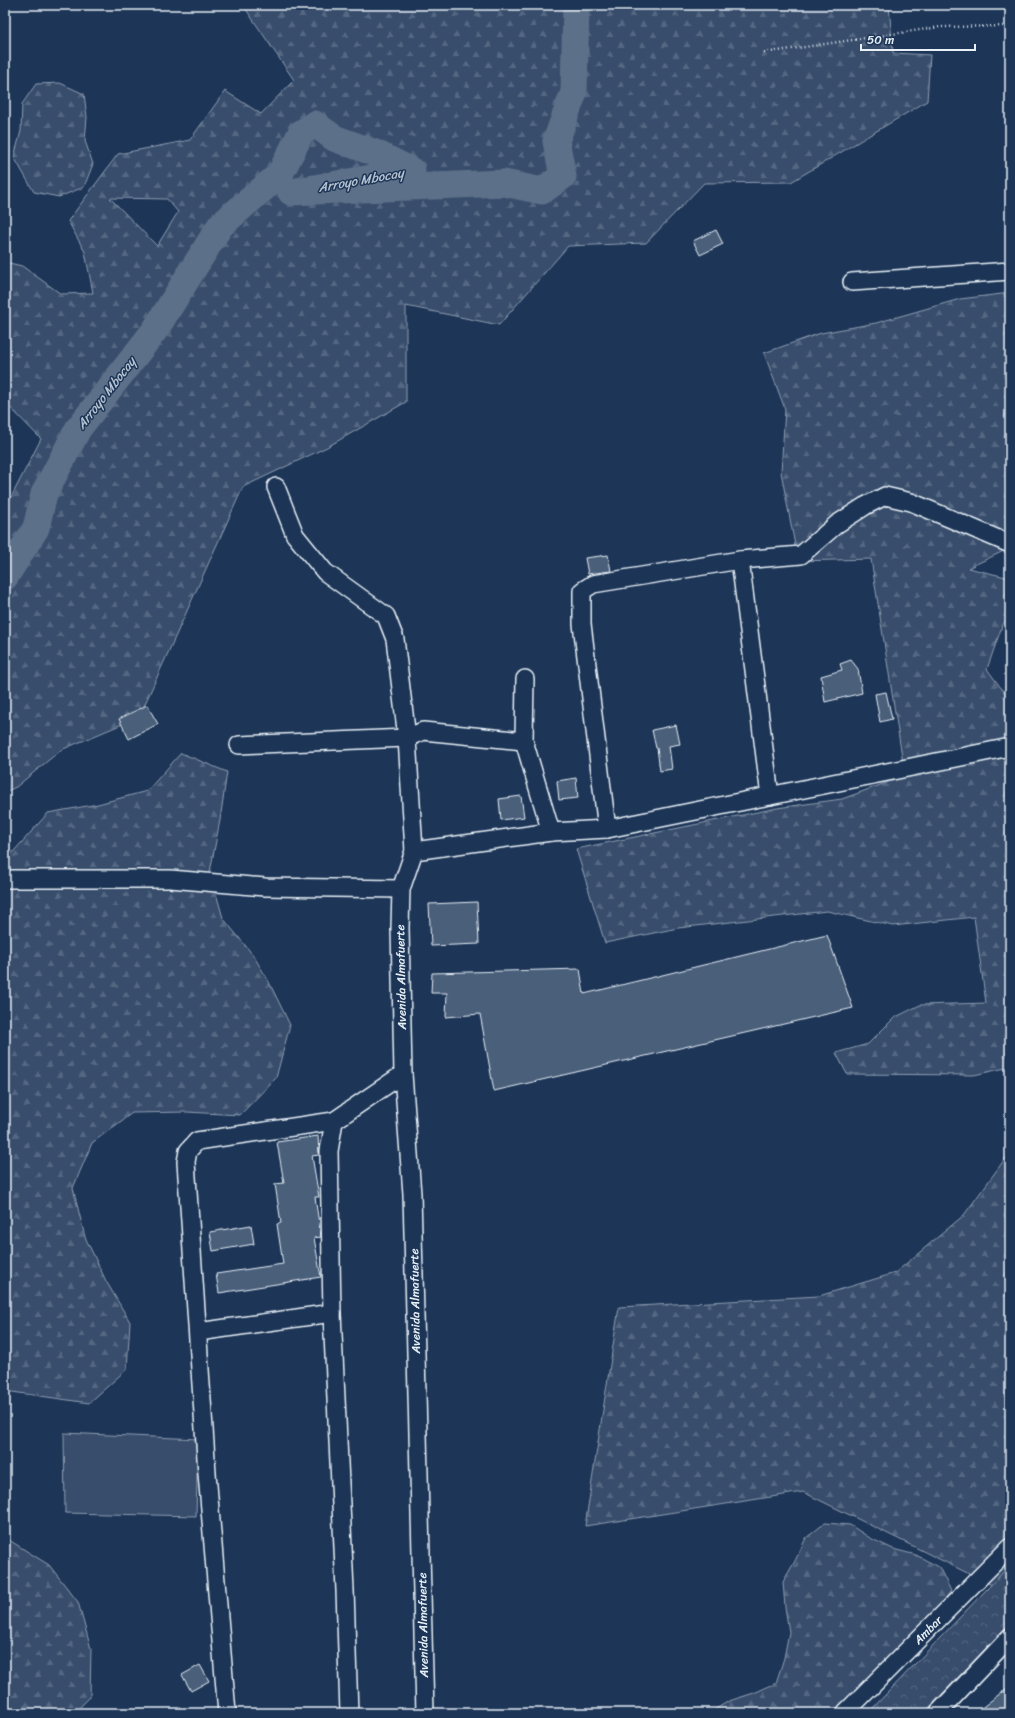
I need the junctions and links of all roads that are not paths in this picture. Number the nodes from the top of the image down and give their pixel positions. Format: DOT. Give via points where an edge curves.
graph roads {
  1 [pos="1010,271"];
  2 [pos="852,282"];
  3 [pos="276,487"];
  4 [pos="1010,544"];
  5 [pos="740,560"];
  6 [pos="525,679"];
  7 [pos="407,738"];
  8 [pos="524,741"];
  9 [pos="240,745"];
  10 [pos="1010,747"];
  11 [pos="770,796"];
  12 [pos="606,829"];
  13 [pos="550,832"];
  14 [pos="414,851"];
  15 [pos="5,879"];
  16 [pos="401,889"];
  17 [pos="403,1074"];
  18 [pos="334,1121"];
  19 [pos="332,1314"];
  20 [pos="198,1332"];
  21 [pos="1010,1547"];
  22 [pos="1010,1637"];
  23 [pos="227,1713"];
  24 [pos="348,1713"];
  25 [pos="426,1713"];
  26 [pos="845,1713"];
  27 [pos="938,1713"];
  1 -- 2 [label="street"];
  3 -- 7 [label="street" via="295,535 325,572 386,616 395,639"];
  4 -- 5 [label="street" via="911,502 885,496 837,524 801,555"];
  5 -- 11 [label="street"];
  5 -- 12 [label="street" via="593,584 582,591 582,624"];
  6 -- 8 [label="street"];
  7 -- 8 [label="street" via="423,732"];
  7 -- 9 [label="street"];
  7 -- 14 [label="street"];
  8 -- 13 [label="street"];
  10 -- 11 [label="street"];
  11 -- 12 [label="street"];
  12 -- 13 [label="street"];
  13 -- 14 [label="street"];
  14 -- 16 [label="street, Avenida Almafuerte"];
  15 -- 16 [label="street" via="170,879 265,887"];
  16 -- 17 [label="street, Avenida Almafuerte"];
  17 -- 18 [label="street"];
  17 -- 25 [label="street, Avenida Almafuerte" via="412,1194"];
  18 -- 19 [label="street" via="329,1151"];
  18 -- 20 [label="street" via="197,1141 188,1151 186,1162"];
  19 -- 20 [label="street"];
  19 -- 24 [label="street" via="345,1582"];
  20 -- 23 [label="street"];
  21 -- 26 [label="street, Ambar"];
  22 -- 27 [label="street"];
}
